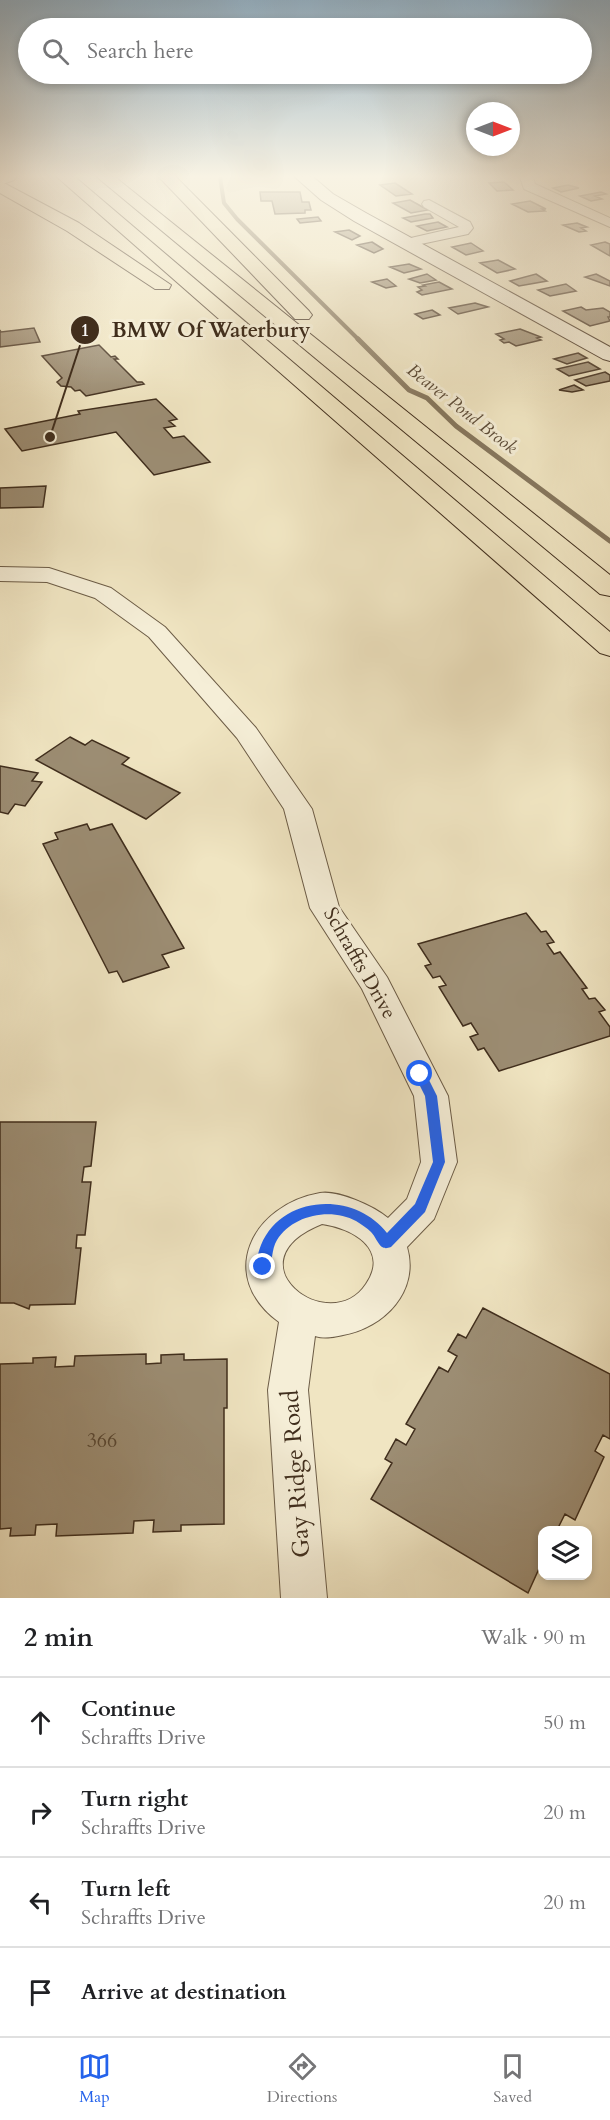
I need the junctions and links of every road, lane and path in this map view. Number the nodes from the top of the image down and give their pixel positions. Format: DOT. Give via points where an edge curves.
graph roads {
  1 [pos="112,252"];
  2 [pos="151,252"];
  3 [pos="197,252"];
  4 [pos="240,252"];
  5 [pos="423,252"];
  6 [pos="610,355"];
  7 [pos="341,369"];
  8 [pos="298,378"];
  9 [pos="0,574"];
  10 [pos="610,588"];
  11 [pos="610,647"];
  12 [pos="387,1243"];
  13 [pos="299,1315"];
  14 [pos="304,1598"];
  1 -- 8 [label="highway" via="188,304 265,365"];
  2 -- 8 [label="highway"];
  3 -- 7 [label="highway"];
  4 -- 7 [label="highway" via="328,342 338,355"];
  5 -- 6 [label="main road"];
  7 -- 10 [label="highway"];
  8 -- 11 [label="highway"];
  9 -- 12 [label="street, Schraffts Drive" via="49,575 103,593 157,632 247,733 298,810 325,908 376,985 431,1096 439,1162 421,1208"];
  12 -- 13 [label="street" via="390,1280 380,1298 364,1311 344,1319 321,1320"];
  12 -- 13 [label="street" via="359,1216 341,1210 311,1210 284,1222 272,1236 263,1267 274,1295"];
  13 -- 14 [label="street, Gay Ridge Road" via="288,1390"];
}
